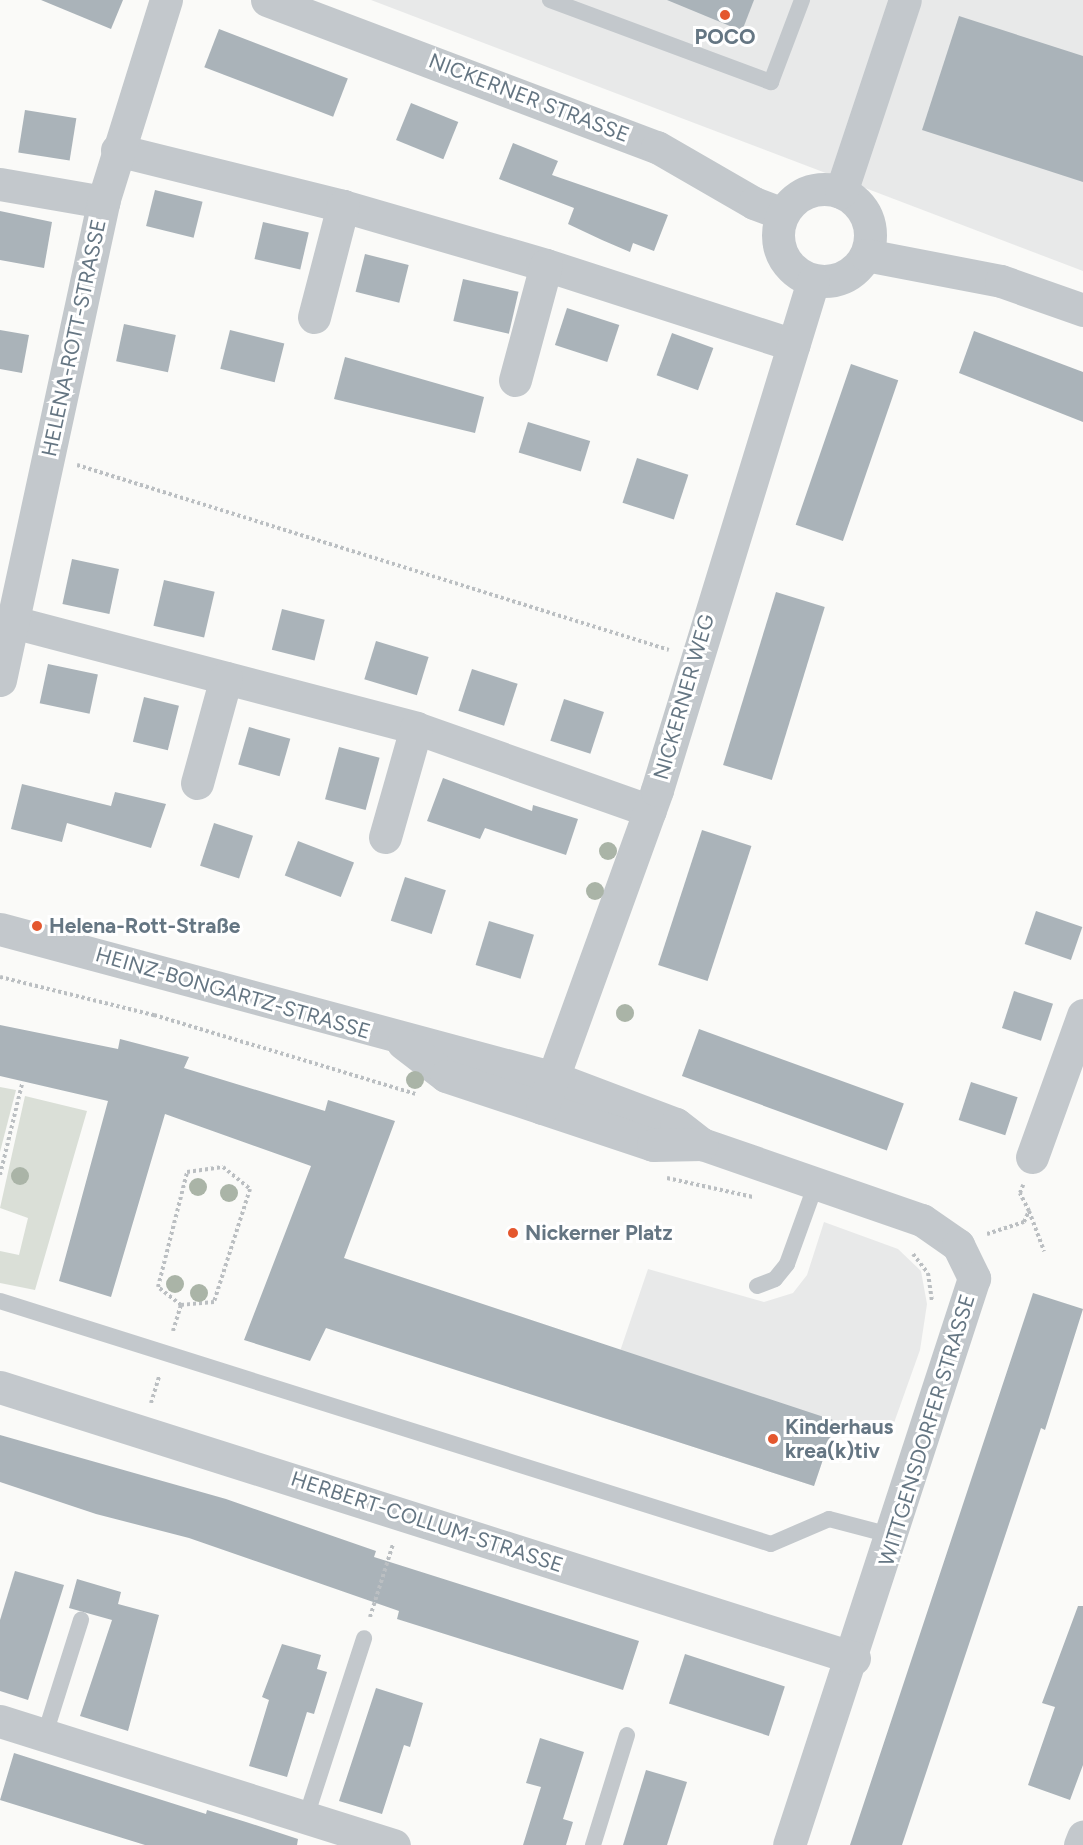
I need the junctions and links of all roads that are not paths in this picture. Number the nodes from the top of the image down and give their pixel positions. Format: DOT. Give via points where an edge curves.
graph roads {
  1 [pos="166,0"];
  2 [pos="267,0"];
  3 [pos="550,0"];
  4 [pos="802,0"];
  5 [pos="905,0"];
  6 [pos="117,150"];
  7 [pos="0,184"];
  8 [pos="841,192"];
  9 [pos="103,202"];
  10 [pos="343,206"];
  11 [pos="782,214"];
  12 [pos="866,255"];
  13 [pos="546,265"];
  14 [pos="813,281"];
  15 [pos="1083,310"];
  16 [pos="314,317"];
  17 [pos="793,345"];
  18 [pos="515,380"];
  19 [pos="10,575"];
  20 [pos="14,622"];
  21 [pos="226,678"];
  22 [pos="0,680"];
  23 [pos="416,728"];
  24 [pos="197,783"];
  25 [pos="650,811"];
  26 [pos="385,837"];
  27 [pos="0,929"];
  28 [pos="1083,1015"];
  29 [pos="548,1093"];
  30 [pos="1032,1157"];
  31 [pos="812,1195"];
  32 [pos="757,1286"];
  33 [pos="0,1301"];
  34 [pos="0,1387"];
  35 [pos="894,1536"];
  36 [pos="81,1620"];
  37 [pos="364,1638"];
  38 [pos="854,1658"];
  39 [pos="0,1721"];
  40 [pos="45,1734"];
  41 [pos="627,1735"];
  42 [pos="306,1816"];
  43 [pos="1083,1837"];
  44 [pos="394,1845"];
  45 [pos="593,1845"];
  46 [pos="789,1845"];
  47 [pos="1080,1845"];
  1 -- 6 [label="street, HELENA-ROTT-STRASSE"];
  2 -- 11 [label="street, NICKERNER STRASSE" via="657,147"];
  3 -- 4 [label="lane" via="771,82"];
  5 -- 8 [label="street"];
  6 -- 9 [label="street, HELENA-ROTT-STRASSE"];
  6 -- 10 [label="street"];
  7 -- 9 [label="street"];
  8 -- 11 [label="street" via="821,189 795,199"];
  8 -- 12 [label="street" via="859,205 867,219"];
  9 -- 19 [label="street, HELENA-ROTT-STRASSE" via="48,456"];
  10 -- 13 [label="street"];
  10 -- 16 [label="street"];
  11 -- 14 [label="street" via="777,235 786,262"];
  12 -- 14 [label="street" via="854,271 835,280"];
  12 -- 15 [label="street" via="1001,281"];
  13 -- 17 [label="street"];
  13 -- 18 [label="street"];
  14 -- 17 [label="street, NICKERNER WEG"];
  17 -- 25 [label="street, NICKERNER WEG"];
  19 -- 20 [label="street, HELENA-ROTT-STRASSE"];
  20 -- 21 [label="street"];
  20 -- 22 [label="street, HELENA-ROTT-STRASSE"];
  21 -- 23 [label="street"];
  21 -- 24 [label="street"];
  23 -- 25 [label="street"];
  23 -- 26 [label="street"];
  25 -- 29 [label="street, NICKERNER WEG"];
  27 -- 29 [label="street, HEINZ-BONGARTZ-STRASSE" via="397,1039 460,1050"];
  28 -- 30 [label="street"];
  29 -- 31 [label="street, WITTGENSDORFER STRASSE" via="653,1146 702,1144"];
  31 -- 32 [label="lane" via="787,1264 775,1279"];
  31 -- 35 [label="street, WITTGENSDORFER STRASSE" via="922,1220 958,1245 974,1278"];
  33 -- 35 [label="lane" via="771,1544 829,1519"];
  34 -- 38 [label="street, HERBERT-COLLUM-STRASSE"];
  35 -- 38 [label="street, WITTGENSDORFER STRASSE"];
  36 -- 40 [label="lane"];
  37 -- 42 [label="lane"];
  38 -- 46 [label="street, WITTGENSDORFER STRASSE"];
  39 -- 40 [label="street"];
  40 -- 42 [label="street"];
  41 -- 45 [label="lane"];
  42 -- 44 [label="street"];
  43 -- 47 [label="street"];
}
